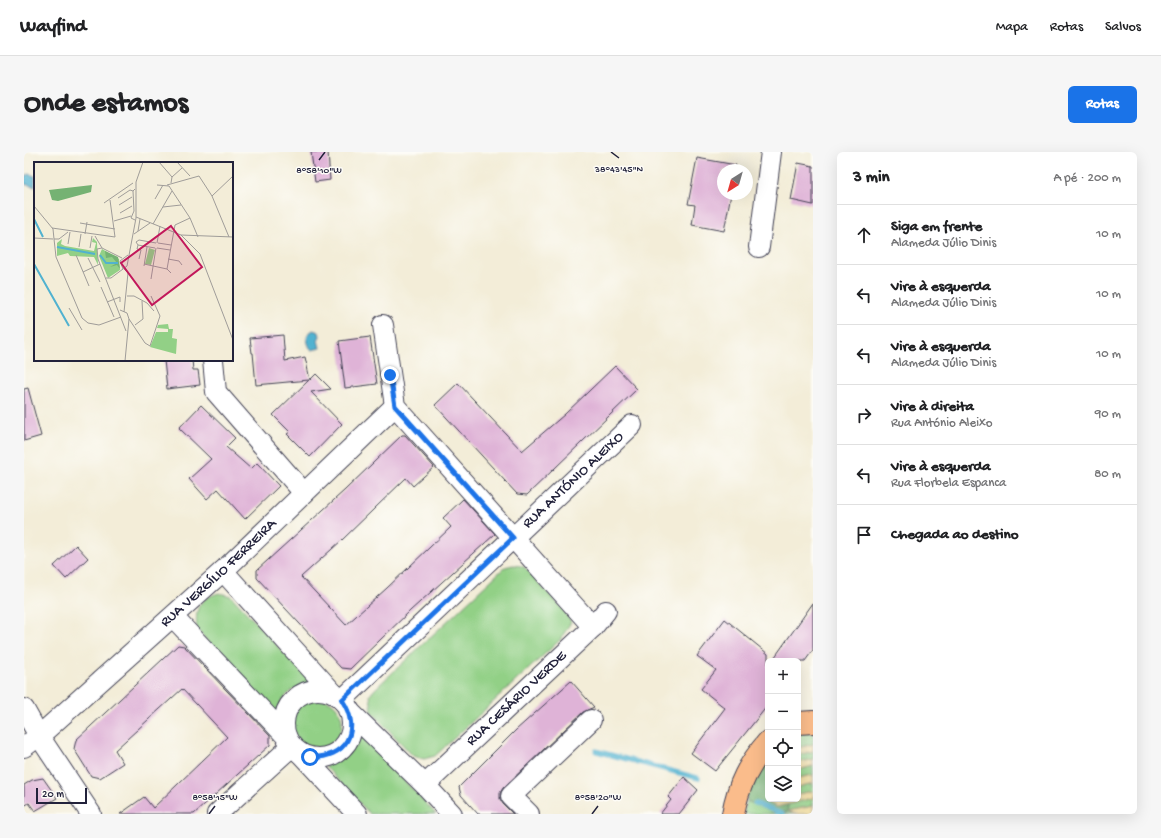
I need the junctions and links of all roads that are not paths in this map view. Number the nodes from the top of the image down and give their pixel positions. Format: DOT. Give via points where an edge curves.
graph roads {
  1 [pos="771,152"];
  2 [pos="759,247"];
  3 [pos="383,325"];
  4 [pos="213,361"];
  5 [pos="395,406"];
  6 [pos="632,425"];
  7 [pos="304,493"];
  8 [pos="513,538"];
  9 [pos="223,571"];
  10 [pos="606,611"];
  11 [pos="174,617"];
  12 [pos="593,627"];
  13 [pos="341,702"];
  14 [pos="24,709"];
  15 [pos="591,720"];
  16 [pos="813,722"];
  17 [pos="801,724"];
  18 [pos="32,741"];
  19 [pos="293,745"];
  20 [pos="765,745"];
  21 [pos="425,785"];
  22 [pos="739,790"];
  23 [pos="91,814"];
  24 [pos="217,814"];
  25 [pos="357,814"];
  26 [pos="452,814"];
  27 [pos="529,814"];
  28 [pos="718,814"];
  29 [pos="733,814"];
  1 -- 2 [label="street"];
  3 -- 5 [label="street"];
  4 -- 7 [label="street" via="216,392"];
  5 -- 7 [label="street, RUA VERGÍLIO FERREIRA"];
  5 -- 8 [label="street"];
  6 -- 8 [label="street, RUA ANTÓNIO ALEIXO"];
  7 -- 9 [label="street, RUA VERGÍLIO FERREIRA"];
  8 -- 12 [label="street"];
  8 -- 13 [label="street, RUA ANTÓNIO ALEIXO"];
  9 -- 11 [label="street, RUA VERGÍLIO FERREIRA"];
  9 -- 13 [label="street"];
  10 -- 12 [label="street, RUA CESÁRIO VERDE"];
  11 -- 18 [label="street, RUA VERGÍLIO FERREIRA"];
  11 -- 19 [label="street"];
  12 -- 21 [label="street, RUA CESÁRIO VERDE"];
  13 -- 19 [label="street" via="322,690 300,695 291,703 285,713 284,725"];
  13 -- 19 [label="street" via="351,720 351,731 340,749 321,758 310,757"];
  13 -- 21 [label="street"];
  14 -- 18 [label="street"];
  15 -- 27 [label="street" via="512,796"];
  16 -- 17 [label="main road"];
  18 -- 23 [label="street"];
  19 -- 24 [label="street"];
  19 -- 25 [label="street"];
  20 -- 22 [label="main road" via="755,756"];
  21 -- 26 [label="street"];
  22 -- 28 [label="main road"];
  22 -- 29 [label="main road"];
}
